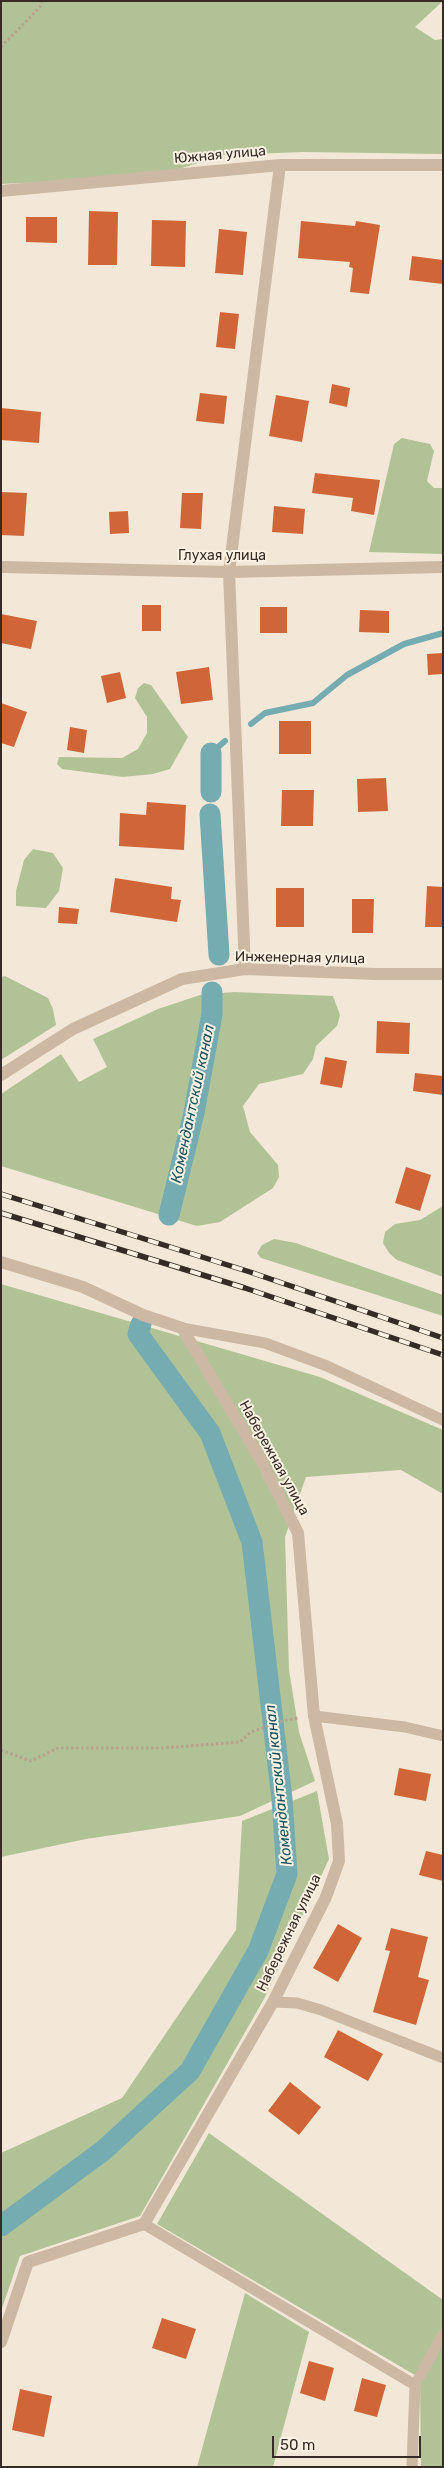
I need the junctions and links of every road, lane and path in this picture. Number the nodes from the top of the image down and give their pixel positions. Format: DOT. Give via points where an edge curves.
graph roads {
  1 [pos="42,1"];
  2 [pos="1,47"];
  3 [pos="280,165"];
  4 [pos="443,165"];
  5 [pos="1,191"];
  6 [pos="1,567"];
  7 [pos="443,567"];
  8 [pos="229,572"];
  9 [pos="245,969"];
  10 [pos="443,974"];
  11 [pos="1,1075"];
  12 [pos="1,1262"];
  13 [pos="182,1328"];
  14 [pos="443,1420"];
  15 [pos="314,1716"];
  16 [pos="443,1736"];
  17 [pos="1,1750"];
  18 [pos="273,2002"];
  19 [pos="443,2058"];
  20 [pos="144,2224"];
  21 [pos="443,2334"];
  22 [pos="1,2342"];
  23 [pos="415,2385"];
  24 [pos="412,2467"];
  1 -- 2 [label="path"];
  3 -- 4 [label="street, Южная улица"];
  3 -- 5 [label="street, Южная улица"];
  3 -- 8 [label="street"];
  6 -- 8 [label="street, Глухая улица"];
  7 -- 8 [label="street, Глухая улица"];
  8 -- 9 [label="street"];
  9 -- 10 [label="street, Инженерная улица"];
  9 -- 11 [label="street, Инженерная улица" via="182,979 73,1029"];
  12 -- 13 [label="street" via="83,1287 143,1315"];
  13 -- 14 [label="lane" via="265,1343 327,1366"];
  13 -- 15 [label="street, Набережная улица" via="262,1462 298,1533"];
  15 -- 16 [label="lane"];
  15 -- 17 [label="path" via="282,1721 250,1732 240,1742 162,1748 58,1748 31,1761"];
  15 -- 18 [label="street, Набережная улица" via="337,1824 339,1861 326,1897"];
  18 -- 19 [label="lane" via="297,2003 321,2010"];
  18 -- 20 [label="street, Набережная улица"];
  20 -- 22 [label="street" via="28,2262"];
  20 -- 23 [label="lane"];
  21 -- 23 [label="lane"];
  23 -- 24 [label="lane"];
}
